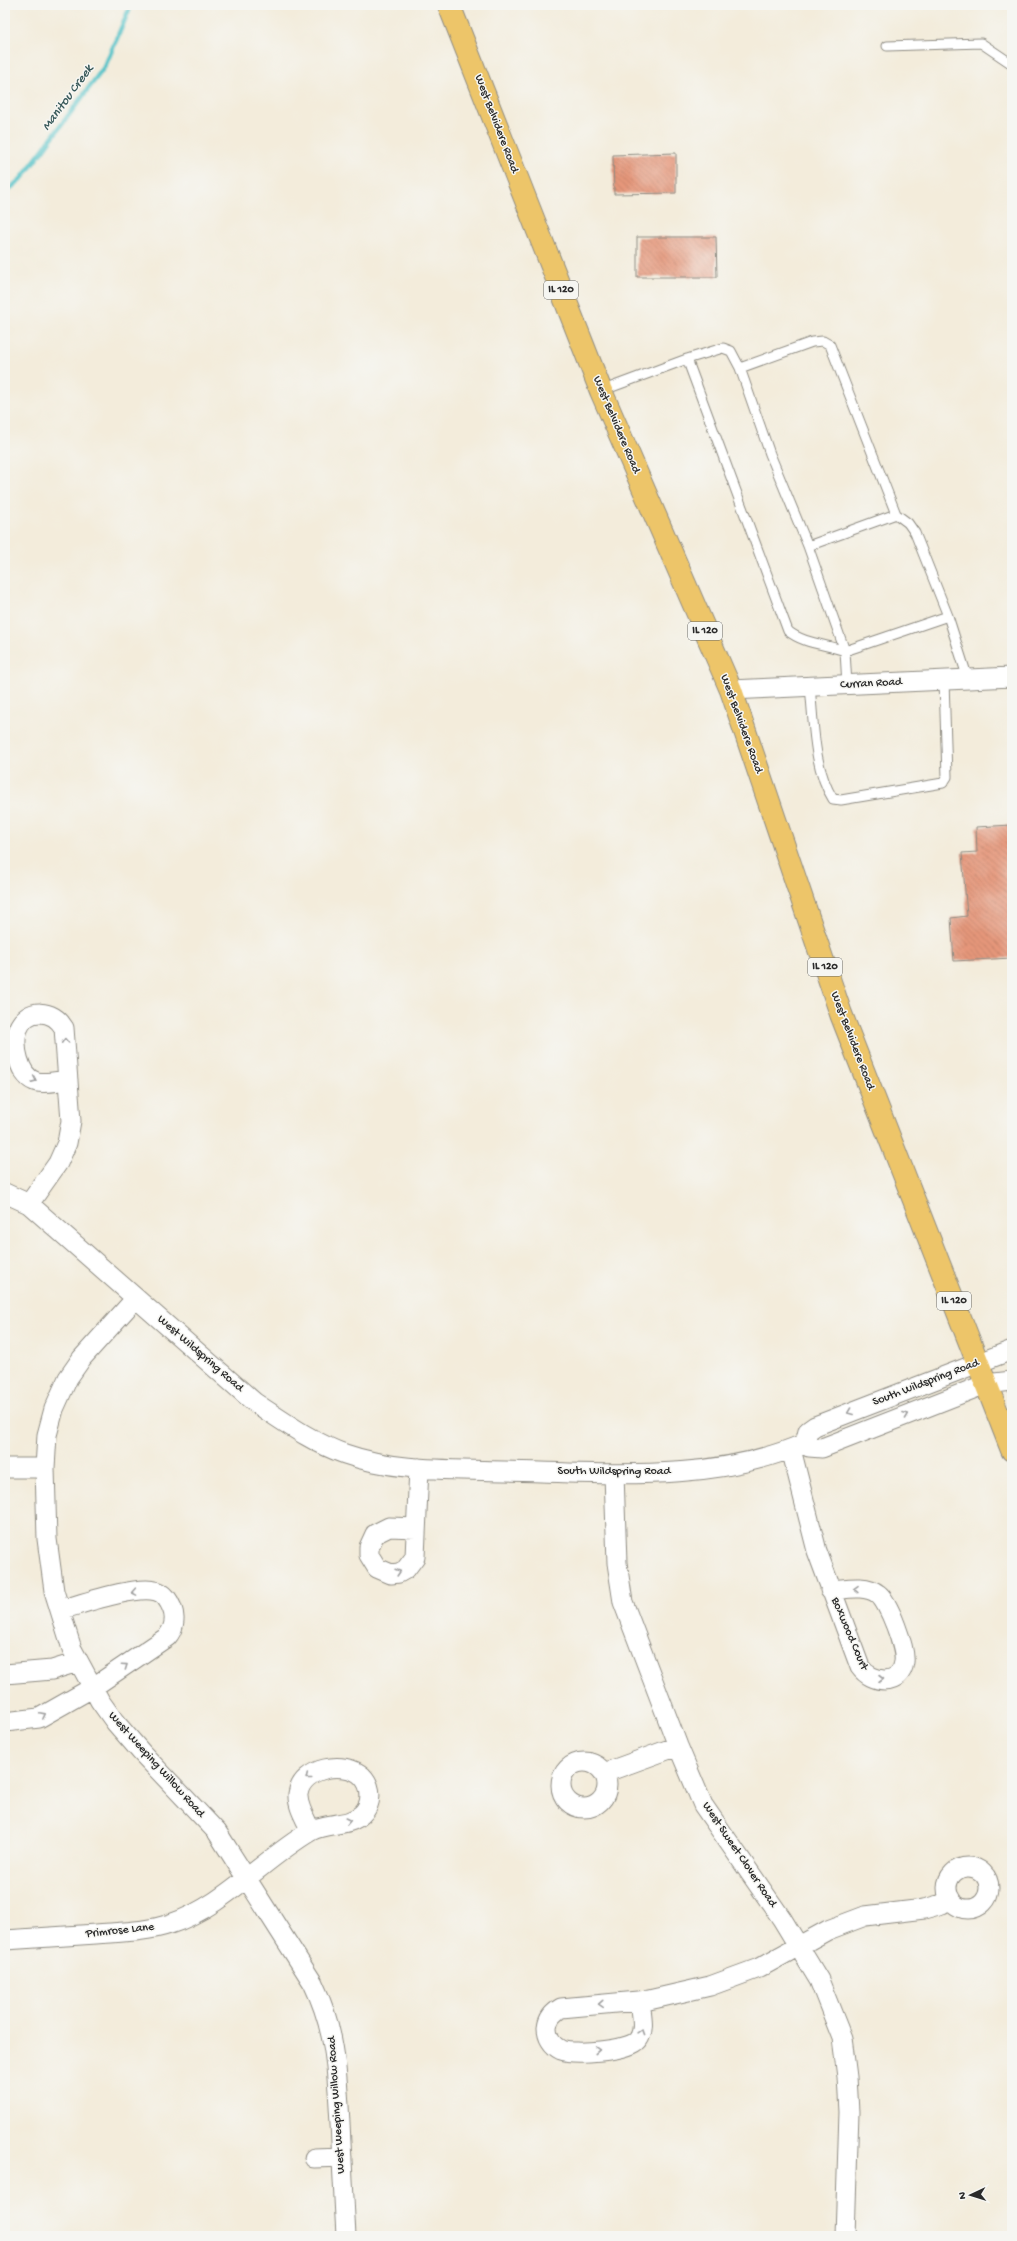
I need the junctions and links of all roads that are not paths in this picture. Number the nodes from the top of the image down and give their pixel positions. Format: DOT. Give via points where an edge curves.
graph roads {
  1 [pos="449,5"];
  2 [pos="887,46"];
  3 [pos="1012,64"];
  4 [pos="687,359"];
  5 [pos="740,368"];
  6 [pos="601,391"];
  7 [pos="896,514"];
  8 [pos="808,546"];
  9 [pos="948,616"];
  10 [pos="845,651"];
  11 [pos="1012,677"];
  12 [pos="968,679"];
  13 [pos="944,680"];
  14 [pos="847,685"];
  15 [pos="810,687"];
  16 [pos="731,690"];
  17 [pos="68,1080"];
  18 [pos="5,1193"];
  19 [pos="29,1204"];
  20 [pos="136,1298"];
  21 [pos="1012,1350"];
  22 [pos="978,1363"];
  23 [pos="1012,1382"];
  24 [pos="986,1384"];
  25 [pos="798,1446"];
  26 [pos="1012,1450"];
  27 [pos="5,1468"];
  28 [pos="45,1468"];
  29 [pos="419,1468"];
  30 [pos="614,1474"];
  31 [pos="416,1528"];
  32 [pos="830,1590"];
  33 [pos="60,1610"];
  34 [pos="78,1662"];
  35 [pos="5,1674"];
  36 [pos="92,1688"];
  37 [pos="5,1722"];
  38 [pos="678,1746"];
  39 [pos="604,1773"];
  40 [pos="311,1831"];
  41 [pos="246,1877"];
  42 [pos="950,1898"];
  43 [pos="5,1940"];
  44 [pos="798,1946"];
  45 [pos="640,2001"];
  46 [pos="342,2157"];
  47 [pos="314,2158"];
  48 [pos="346,2236"];
  49 [pos="845,2236"];
  1 -- 6 [label="main road, West Belvidere Road / IL 120"];
  2 -- 3 [label="lane" via="981,43"];
  4 -- 5 [label="lane" via="723,348 731,351"];
  4 -- 6 [label="lane"];
  4 -- 10 [label="lane" via="788,631 797,638"];
  5 -- 7 [label="lane" via="812,342 823,341 830,346"];
  5 -- 8 [label="lane" via="770,454"];
  6 -- 16 [label="main road, West Belvidere Road / IL 120"];
  7 -- 8 [label="lane"];
  7 -- 9 [label="lane" via="915,533"];
  8 -- 10 [label="lane"];
  9 -- 10 [label="lane"];
  9 -- 12 [label="lane"];
  10 -- 14 [label="lane"];
  11 -- 12 [label="street, Curran Road"];
  12 -- 13 [label="street, Curran Road"];
  13 -- 14 [label="street, Curran Road"];
  13 -- 15 [label="lane" via="947,777 944,783 841,800 833,799 828,791 818,758"];
  14 -- 15 [label="street, Curran Road"];
  15 -- 16 [label="street, Curran Road"];
  16 -- 22 [label="main road, West Belvidere Road / IL 120" via="841,1014"];
  17 -- 19 [label="street" via="71,1121 67,1143 58,1163"];
  18 -- 19 [label="street, West Wildspring Road"];
  19 -- 20 [label="street, West Wildspring Road"];
  20 -- 28 [label="street, West Weeping Willow Road" via="82,1358 68,1378 54,1409 48,1435"];
  20 -- 29 [label="street, West Wildspring Road" via="254,1402 294,1429 345,1454 397,1468"];
  21 -- 22 [label="street, South Wildspring Road"];
  22 -- 24 [label="main road, West Belvidere Road / IL 120"];
  22 -- 25 [label="street, South Wildspring Road, one-way" via="815,1426"];
  23 -- 24 [label="street, South Wildspring Road"];
  25 -- 24 [label="street, South Wildspring Road, one-way" via="822,1448"];
  24 -- 26 [label="main road, West Belvidere Road / IL 120"];
  25 -- 30 [label="street, South Wildspring Road" via="769,1458 687,1472"];
  25 -- 32 [label="street, Boxwood Court" via="808,1519"];
  27 -- 28 [label="street"];
  28 -- 33 [label="street, West Weeping Willow Road" via="47,1539 54,1591"];
  29 -- 30 [label="street, South Wildspring Road"];
  29 -- 31 [label="street"];
  30 -- 38 [label="street, West Sweet Clover Road" via="617,1563 623,1602"];
  32 -- 32 [label="street, Boxwood Court, one-way" via="863,1671 876,1680 894,1677 901,1671 904,1652 886,1603 869,1589"];
  33 -- 34 [label="street, West Weeping Willow Road"];
  36 -- 33 [label="street, one-way" via="167,1637 174,1627 175,1615 172,1606 161,1592 144,1590"];
  34 -- 35 [label="street" via="52,1670"];
  34 -- 36 [label="street, West Weeping Willow Road"];
  37 -- 36 [label="street, one-way" via="39,1718"];
  36 -- 41 [label="street, West Weeping Willow Road" via="115,1722 217,1832"];
  38 -- 39 [label="street"];
  38 -- 44 [label="street, West Sweet Clover Road" via="703,1804"];
  40 -- 41 [label="street, Primrose Lane"];
  41 -- 43 [label="street, Primrose Lane" via="198,1913 170,1924 142,1931"];
  41 -- 46 [label="street, West Weeping Willow Road" via="313,1983 331,2030 336,2060"];
  42 -- 44 [label="street" via="942,1904 924,1909 865,1916 828,1930"];
  44 -- 45 [label="street" via="759,1968 710,1986"];
  44 -- 49 [label="street, West Sweet Clover Road" via="819,1980 842,2038 849,2112"];
  45 -- 45 [label="street, one-way" via="561,2008 550,2018 547,2032 549,2039 554,2046 568,2052 617,2049 632,2045 638,2040 643,2026"];
  46 -- 47 [label="street"];
  46 -- 48 [label="street, West Weeping Willow Road"];
}
